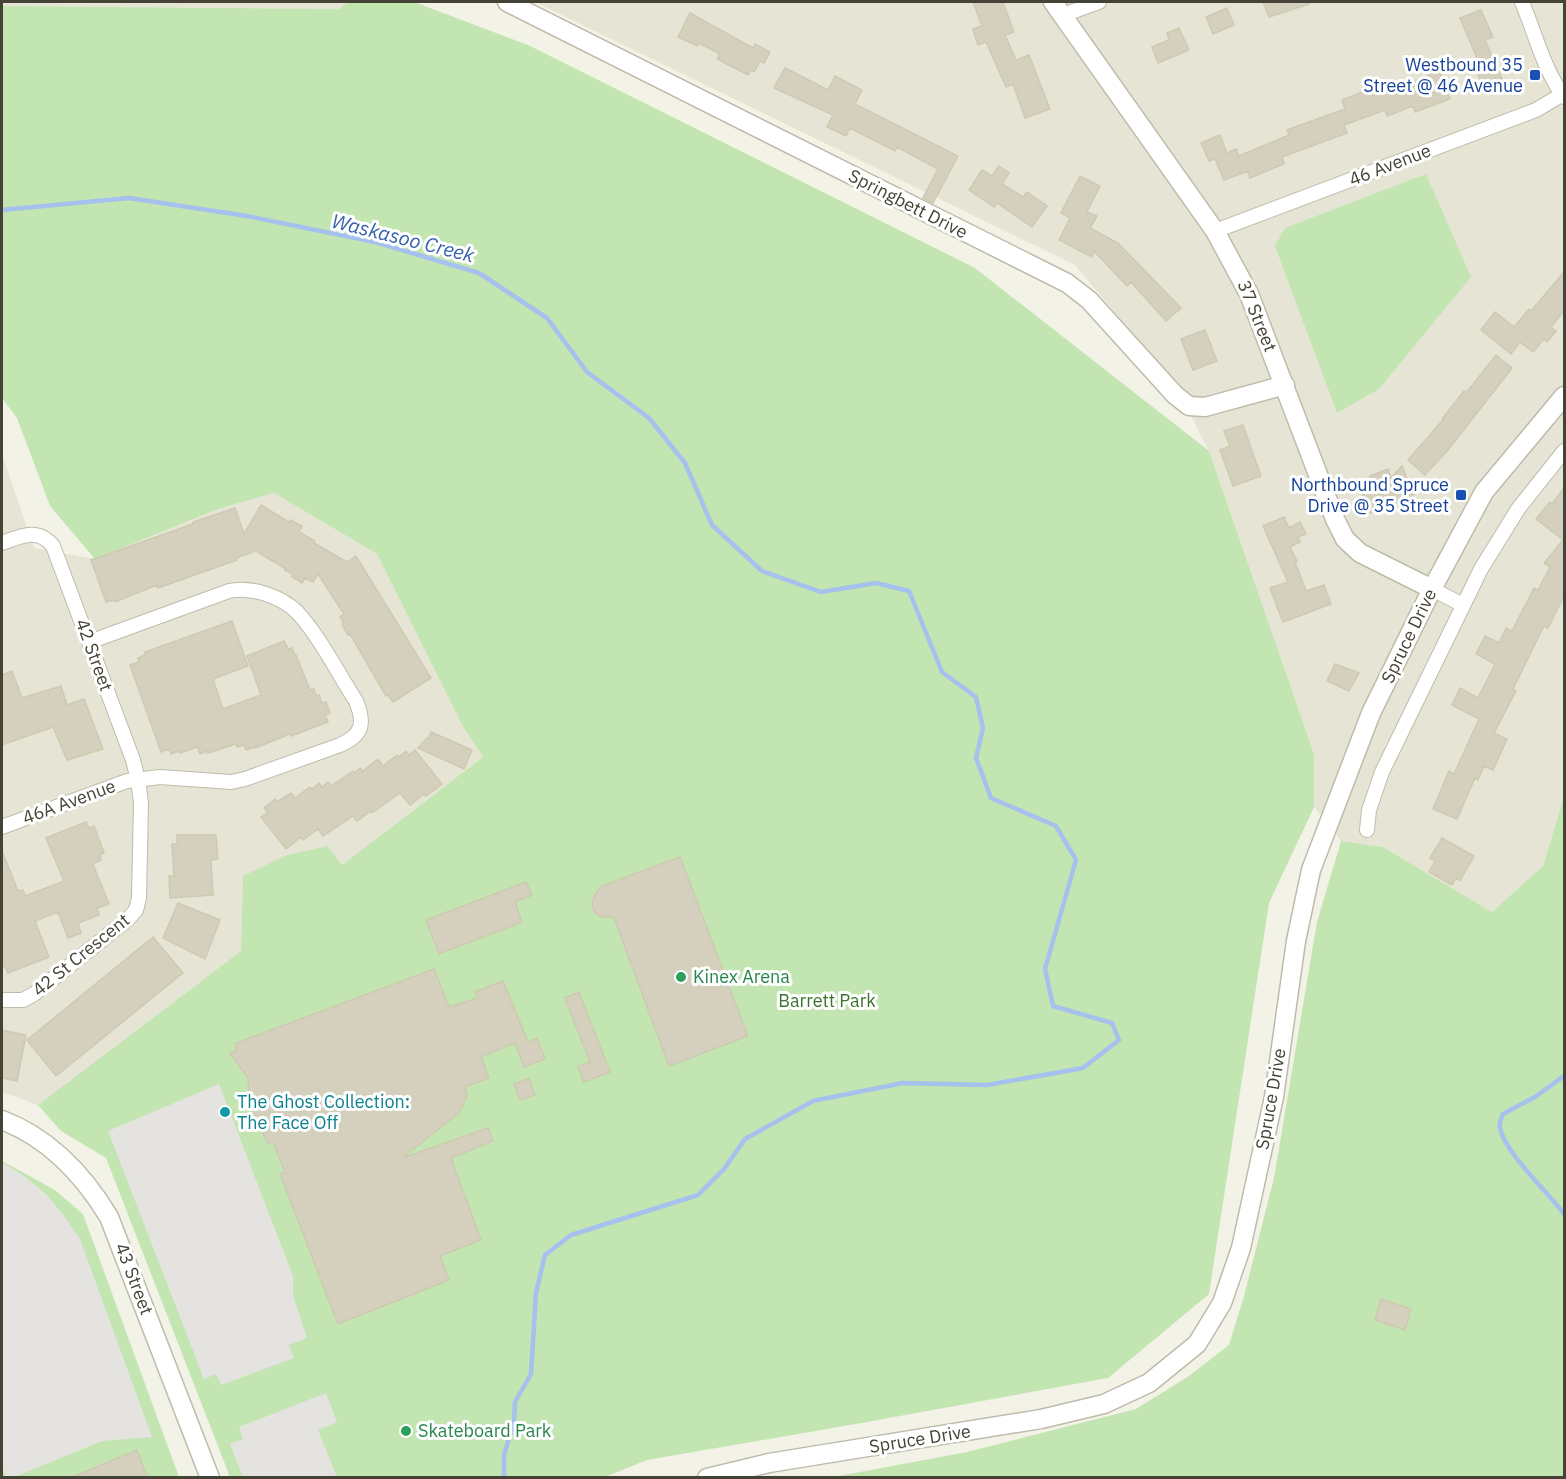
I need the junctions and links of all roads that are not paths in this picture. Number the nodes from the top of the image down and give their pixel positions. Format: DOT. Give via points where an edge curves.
graph roads {
  1 [pos="507,2"];
  2 [pos="1099,2"];
  3 [pos="1522,2"];
  4 [pos="1058,8"];
  5 [pos="1564,95"];
  6 [pos="1215,231"];
  7 [pos="1285,385"];
  8 [pos="1564,396"];
  9 [pos="1564,451"];
  10 [pos="2,543"];
  11 [pos="1432,589"];
  12 [pos="1463,605"];
  13 [pos="89,642"];
  14 [pos="138,780"];
  15 [pos="2,827"];
  16 [pos="1366,830"];
  17 [pos="2,1000"];
  18 [pos="3,1120"];
  19 [pos="210,1478"];
  20 [pos="707,1478"];
  1 -- 7 [label="street, Springbett Drive" via="1067,283 1089,300 1189,406 1205,407"];
  2 -- 4 [label="street"];
  3 -- 5 [label="street" via="1546,64"];
  4 -- 6 [label="street, 37 Street"];
  5 -- 6 [label="street, 46 Avenue" via="1536,110"];
  6 -- 7 [label="street, 37 Street" via="1249,294"];
  7 -- 11 [label="street, 37 Street" via="1345,539 1360,553"];
  8 -- 11 [label="street, Spruce Drive" via="1484,492"];
  9 -- 12 [label="street, Spruce Drive" via="1510,520"];
  10 -- 13 [label="street, 42 Street" via="25,534 40,535 53,546"];
  11 -- 12 [label="street, 37 Street"];
  11 -- 20 [label="street, Spruce Drive" via="1371,713 1311,870 1296,940 1274,1097 1241,1248 1222,1303 1197,1344 1149,1383 1104,1404 1041,1419 769,1463"];
  12 -- 16 [label="street, Spruce Drive" via="1382,772"];
  13 -- 14 [label="street, 42 Street"];
  13 -- 14 [label="street, 46A Avenue" via="229,591 250,590 295,610 361,712 362,723 352,740 259,775 231,782 160,777"];
  14 -- 15 [label="street, 46A Avenue" via="116,784"];
  14 -- 17 [label="street, 42 St Crescent" via="140,890 136,910 34,994 22,1000"];
  18 -- 19 [label="street, 43 Street" via="36,1137 63,1158 109,1218"];
}
